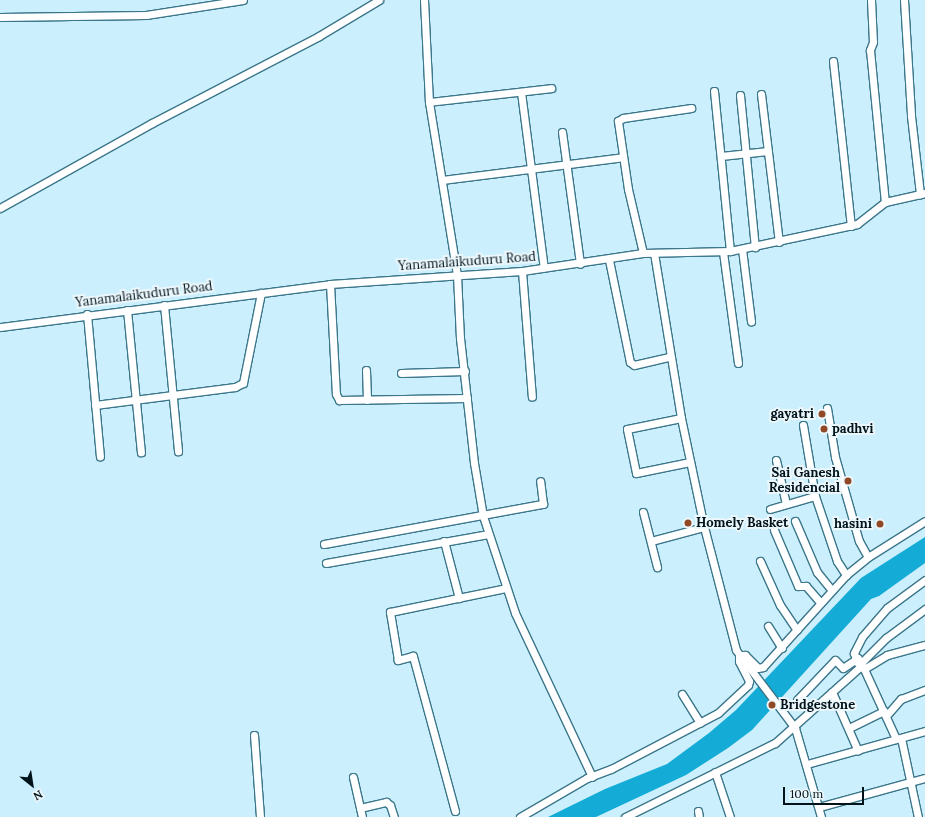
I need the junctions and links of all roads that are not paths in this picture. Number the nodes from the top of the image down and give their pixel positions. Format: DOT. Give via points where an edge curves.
graph roads {
  1 [pos="243,0"];
  2 [pos="379,0"];
  3 [pos="424,0"];
  4 [pos="871,0"];
  5 [pos="904,0"];
  6 [pos="0,17"];
  7 [pos="833,61"];
  8 [pos="550,88"];
  9 [pos="714,91"];
  10 [pos="521,92"];
  11 [pos="761,94"];
  12 [pos="740,95"];
  13 [pos="429,102"];
  14 [pos="691,108"];
  15 [pos="562,132"];
  16 [pos="768,151"];
  17 [pos="744,153"];
  18 [pos="721,156"];
  19 [pos="623,157"];
  20 [pos="566,164"];
  21 [pos="530,169"];
  22 [pos="442,180"];
  23 [pos="923,194"];
  24 [pos="885,202"];
  25 [pos="0,208"];
  26 [pos="851,226"];
  27 [pos="779,242"];
  28 [pos="755,247"];
  29 [pos="742,249"];
  30 [pos="727,252"];
  31 [pos="654,253"];
  32 [pos="643,254"];
  33 [pos="609,260"];
  34 [pos="580,264"];
  35 [pos="544,268"];
  36 [pos="522,271"];
  37 [pos="457,275"];
  38 [pos="330,284"];
  39 [pos="261,293"];
  40 [pos="164,305"];
  41 [pos="127,310"];
  42 [pos="87,314"];
  43 [pos="751,320"];
  44 [pos="0,328"];
  45 [pos="669,357"];
  46 [pos="738,363"];
  47 [pos="366,370"];
  48 [pos="464,371"];
  49 [pos="401,373"];
  50 [pos="173,396"];
  51 [pos="532,397"];
  52 [pos="467,398"];
  53 [pos="367,400"];
  54 [pos="134,401"];
  55 [pos="95,405"];
  56 [pos="827,408"];
  57 [pos="681,418"];
  58 [pos="804,425"];
  59 [pos="178,451"];
  60 [pos="140,452"];
  61 [pos="100,456"];
  62 [pos="776,460"];
  63 [pos="690,462"];
  64 [pos="540,481"];
  65 [pos="815,496"];
  66 [pos="786,504"];
  67 [pos="770,509"];
  68 [pos="643,512"];
  69 [pos="483,516"];
  70 [pos="795,521"];
  71 [pos="925,521"];
  72 [pos="704,527"];
  73 [pos="774,530"];
  74 [pos="488,534"];
  75 [pos="444,541"];
  76 [pos="651,541"];
  77 [pos="324,544"];
  78 [pos="868,557"];
  79 [pos="760,561"];
  80 [pos="326,563"];
  81 [pos="657,567"];
  82 [pos="846,575"];
  83 [pos="925,580"];
  84 [pos="506,588"];
  85 [pos="832,589"];
  86 [pos="460,598"];
  87 [pos="820,602"];
  88 [pos="925,609"];
  89 [pos="768,626"];
  90 [pos="797,630"];
  91 [pos="925,645"];
  92 [pos="782,648"];
  93 [pos="739,655"];
  94 [pos="861,664"];
  95 [pos="925,690"];
  96 [pos="832,692"];
  97 [pos="682,694"];
  98 [pos="797,700"];
  99 [pos="885,714"];
  100 [pos="700,723"];
  101 [pos="795,728"];
  102 [pos="849,728"];
  103 [pos="925,731"];
  104 [pos="254,735"];
  105 [pos="899,739"];
  106 [pos="858,751"];
  107 [pos="807,764"];
  108 [pos="715,772"];
  109 [pos="353,777"];
  110 [pos="592,777"];
  111 [pos="925,778"];
  112 [pos="909,783"];
  113 [pos="819,807"];
  114 [pos="360,808"];
  115 [pos="455,811"];
  116 [pos="260,817"];
  117 [pos="362,817"];
  118 [pos="394,817"];
  119 [pos="520,817"];
  120 [pos="625,817"];
  121 [pos="730,817"];
  122 [pos="821,817"];
  123 [pos="918,817"];
  1 -- 6 [label="street" via="146,15"];
  2 -- 25 [label="street" via="319,36 152,123"];
  3 -- 13 [label="street"];
  4 -- 24 [label="street" via="873,42 870,56"];
  5 -- 23 [label="street" via="911,116"];
  7 -- 26 [label="street"];
  8 -- 10 [label="street"];
  9 -- 18 [label="street"];
  10 -- 13 [label="street"];
  10 -- 21 [label="street"];
  11 -- 16 [label="street"];
  12 -- 17 [label="street"];
  13 -- 22 [label="street"];
  14 -- 19 [label="street" via="623,118 618,121"];
  15 -- 20 [label="street"];
  16 -- 17 [label="street"];
  16 -- 27 [label="street"];
  17 -- 18 [label="street"];
  17 -- 28 [label="street"];
  18 -- 30 [label="street"];
  19 -- 20 [label="street"];
  19 -- 32 [label="street"];
  20 -- 21 [label="street"];
  20 -- 34 [label="street"];
  21 -- 22 [label="street"];
  21 -- 35 [label="street"];
  22 -- 37 [label="street"];
  23 -- 24 [label="street, Yanamalaikuduru Road"];
  24 -- 26 [label="street, Yanamalaikuduru Road" via="864,220"];
  26 -- 27 [label="street, Yanamalaikuduru Road"];
  27 -- 28 [label="street, Yanamalaikuduru Road"];
  28 -- 29 [label="street, Yanamalaikuduru Road"];
  29 -- 30 [label="street, Yanamalaikuduru Road"];
  29 -- 43 [label="street"];
  30 -- 31 [label="street, Yanamalaikuduru Road"];
  30 -- 46 [label="street"];
  31 -- 32 [label="street, Yanamalaikuduru Road"];
  31 -- 45 [label="street"];
  32 -- 33 [label="street, Yanamalaikuduru Road"];
  33 -- 34 [label="street, Yanamalaikuduru Road"];
  33 -- 45 [label="street" via="630,362 634,365"];
  34 -- 35 [label="street, Yanamalaikuduru Road"];
  35 -- 36 [label="street, Yanamalaikuduru Road"];
  36 -- 37 [label="street, Yanamalaikuduru Road"];
  36 -- 51 [label="street"];
  37 -- 38 [label="street, Yanamalaikuduru Road"];
  37 -- 48 [label="street"];
  38 -- 39 [label="street, Yanamalaikuduru Road"];
  38 -- 53 [label="street" via="336,394 341,402"];
  39 -- 40 [label="street, Yanamalaikuduru Road"];
  39 -- 50 [label="street" via="245,381 235,387"];
  40 -- 41 [label="street, Yanamalaikuduru Road"];
  40 -- 50 [label="street"];
  41 -- 42 [label="street, Yanamalaikuduru Road"];
  41 -- 54 [label="street"];
  42 -- 44 [label="street, Yanamalaikuduru Road"];
  42 -- 55 [label="street"];
  45 -- 57 [label="street"];
  47 -- 53 [label="street"];
  48 -- 49 [label="street"];
  48 -- 52 [label="street"];
  50 -- 54 [label="street"];
  50 -- 59 [label="street"];
  52 -- 53 [label="street"];
  52 -- 69 [label="street"];
  54 -- 55 [label="street"];
  54 -- 60 [label="street"];
  55 -- 61 [label="street"];
  56 -- 78 [label="street" via="835,458 859,542"];
  57 -- 63 [label="street"];
  57 -- 63 [label="street" via="628,429 636,473"];
  58 -- 65 [label="street"];
  62 -- 66 [label="street"];
  63 -- 72 [label="street"];
  64 -- 69 [label="street" via="543,504"];
  65 -- 66 [label="street"];
  65 -- 82 [label="street" via="837,561"];
  66 -- 67 [label="street"];
  68 -- 76 [label="street"];
  69 -- 74 [label="street"];
  69 -- 77 [label="street"];
  70 -- 85 [label="street" via="817,572"];
  71 -- 78 [label="street"];
  72 -- 76 [label="street"];
  72 -- 93 [label="street"];
  73 -- 87 [label="street" via="798,586 806,586"];
  74 -- 75 [label="street"];
  74 -- 84 [label="street"];
  75 -- 80 [label="street"];
  75 -- 86 [label="street"];
  76 -- 81 [label="street"];
  78 -- 82 [label="street"];
  79 -- 90 [label="street" via="780,605"];
  82 -- 85 [label="street"];
  83 -- 94 [label="street" via="887,608 855,648 854,653"];
  84 -- 86 [label="street"];
  84 -- 110 [label="street" via="517,618"];
  85 -- 87 [label="street"];
  86 -- 115 [label="street" via="390,612 398,660 413,656"];
  87 -- 90 [label="street"];
  88 -- 94 [label="street" via="886,638"];
  89 -- 92 [label="street"];
  90 -- 92 [label="street"];
  91 -- 94 [label="street"];
  92 -- 93 [label="street" via="760,668 745,655"];
  93 -- 100 [label="street" via="748,685 718,713"];
  93 -- 101 [label="street"];
  94 -- 96 [label="street"];
  94 -- 98 [label="street" via="843,668 835,660"];
  94 -- 99 [label="street"];
  95 -- 99 [label="street" via="901,699"];
  96 -- 101 [label="street"];
  96 -- 102 [label="street"];
  97 -- 100 [label="street"];
  99 -- 102 [label="street"];
  99 -- 105 [label="street"];
  100 -- 110 [label="street" via="611,770"];
  101 -- 107 [label="street"];
  101 -- 108 [label="street" via="775,743"];
  102 -- 106 [label="street"];
  103 -- 105 [label="street"];
  104 -- 116 [label="street"];
  105 -- 106 [label="street"];
  105 -- 112 [label="street"];
  106 -- 107 [label="street"];
  107 -- 113 [label="street"];
  108 -- 120 [label="street"];
  108 -- 121 [label="street"];
  109 -- 114 [label="street"];
  110 -- 119 [label="street"];
  111 -- 112 [label="street"];
  112 -- 113 [label="street"];
  112 -- 123 [label="street"];
  113 -- 122 [label="street"];
  114 -- 117 [label="street"];
  114 -- 118 [label="street" via="386,802 390,805"];
}
